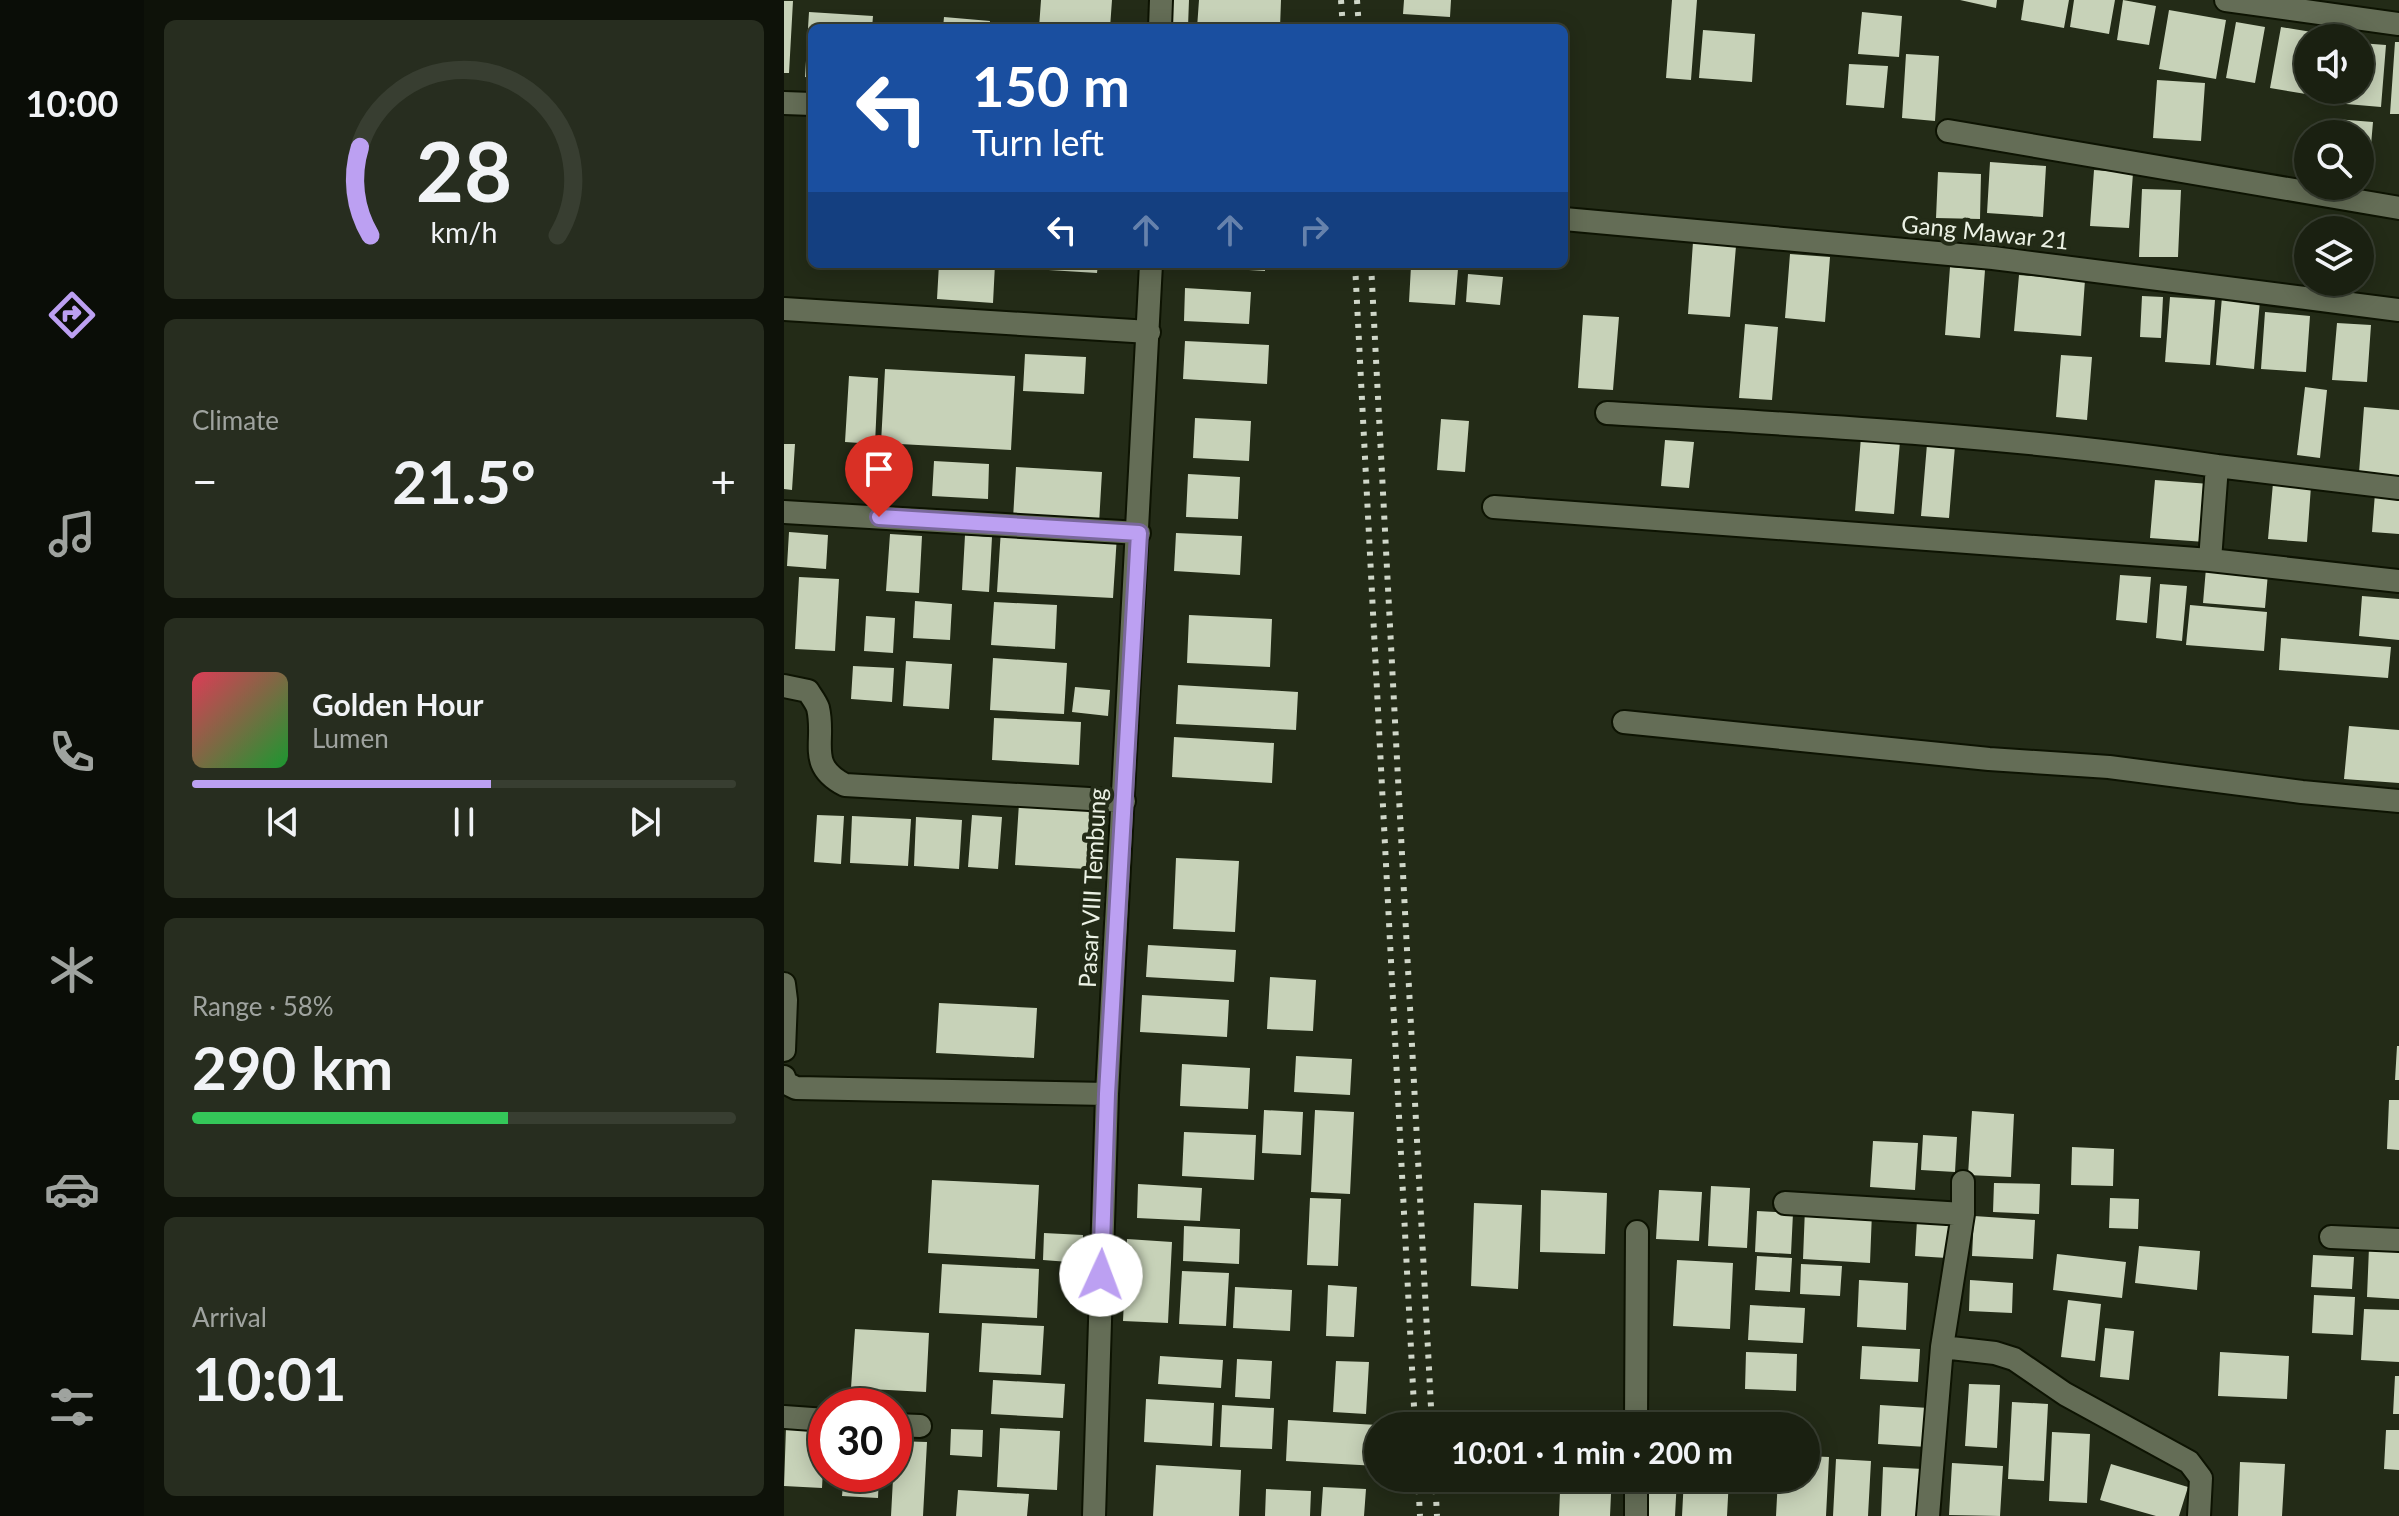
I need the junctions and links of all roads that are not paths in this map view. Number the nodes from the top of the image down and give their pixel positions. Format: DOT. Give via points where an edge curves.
graph roads {
  1 [pos="1161,0"];
  2 [pos="2226,0"];
  3 [pos="1160,24"];
  4 [pos="2399,24"];
  5 [pos="784,103"];
  6 [pos="808,104"];
  7 [pos="1948,131"];
  8 [pos="2399,208"];
  9 [pos="1568,219"];
  10 [pos="1151,268"];
  11 [pos="784,309"];
  12 [pos="2399,310"];
  13 [pos="1149,332"];
  14 [pos="1607,413"];
  15 [pos="2217,466"];
  16 [pos="2399,488"];
  17 [pos="1494,507"];
  18 [pos="784,512"];
  19 [pos="1139,533"];
  20 [pos="2210,560"];
  21 [pos="2399,581"];
  22 [pos="784,686"];
  23 [pos="1624,722"];
  24 [pos="1124,801"];
  25 [pos="2399,801"];
  26 [pos="784,984"];
  27 [pos="784,1050"];
  28 [pos="784,1077"];
  29 [pos="1107,1094"];
  30 [pos="1963,1182"];
  31 [pos="1785,1203"];
  32 [pos="1963,1214"];
  33 [pos="1637,1232"];
  34 [pos="2331,1237"];
  35 [pos="2399,1240"];
  36 [pos="1942,1347"];
  37 [pos="1636,1412"];
  38 [pos="784,1417"];
  39 [pos="808,1419"];
  40 [pos="912,1426"];
  41 [pos="920,1426"];
  42 [pos="1636,1492"];
  43 [pos="1094,1516"];
  44 [pos="1636,1516"];
  45 [pos="1928,1516"];
  46 [pos="2199,1516"];
  1 -- 3 [label="street"];
  2 -- 4 [label="street"];
  5 -- 6 [label="street"];
  7 -- 8 [label="street"];
  9 -- 12 [label="street, Gang Mawar 21" via="1993,258"];
  10 -- 13 [label="street, Pasar VIII Tembung"];
  11 -- 13 [label="street"];
  13 -- 19 [label="street, Pasar VIII Tembung"];
  14 -- 15 [label="street" via="1849,428"];
  15 -- 16 [label="street"];
  15 -- 20 [label="street"];
  17 -- 20 [label="street"];
  18 -- 19 [label="street"];
  19 -- 24 [label="street, Pasar VIII Tembung"];
  20 -- 21 [label="street"];
  22 -- 24 [label="street" via="808,691 818,706 820,762 830,777 845,785"];
  23 -- 25 [label="street" via="2109,767"];
  24 -- 29 [label="street, Pasar VIII Tembung"];
  26 -- 27 [label="street"];
  28 -- 29 [label="street" via="796,1088"];
  29 -- 43 [label="street, Pasar VIII Tembung"];
  30 -- 32 [label="street"];
  31 -- 32 [label="street"];
  32 -- 36 [label="street"];
  33 -- 37 [label="street"];
  34 -- 35 [label="street"];
  36 -- 45 [label="street"];
  36 -- 46 [label="street" via="2014,1359 2065,1394 2189,1462 2201,1478"];
  38 -- 39 [label="street"];
  40 -- 41 [label="street"];
  42 -- 44 [label="street"];
}
